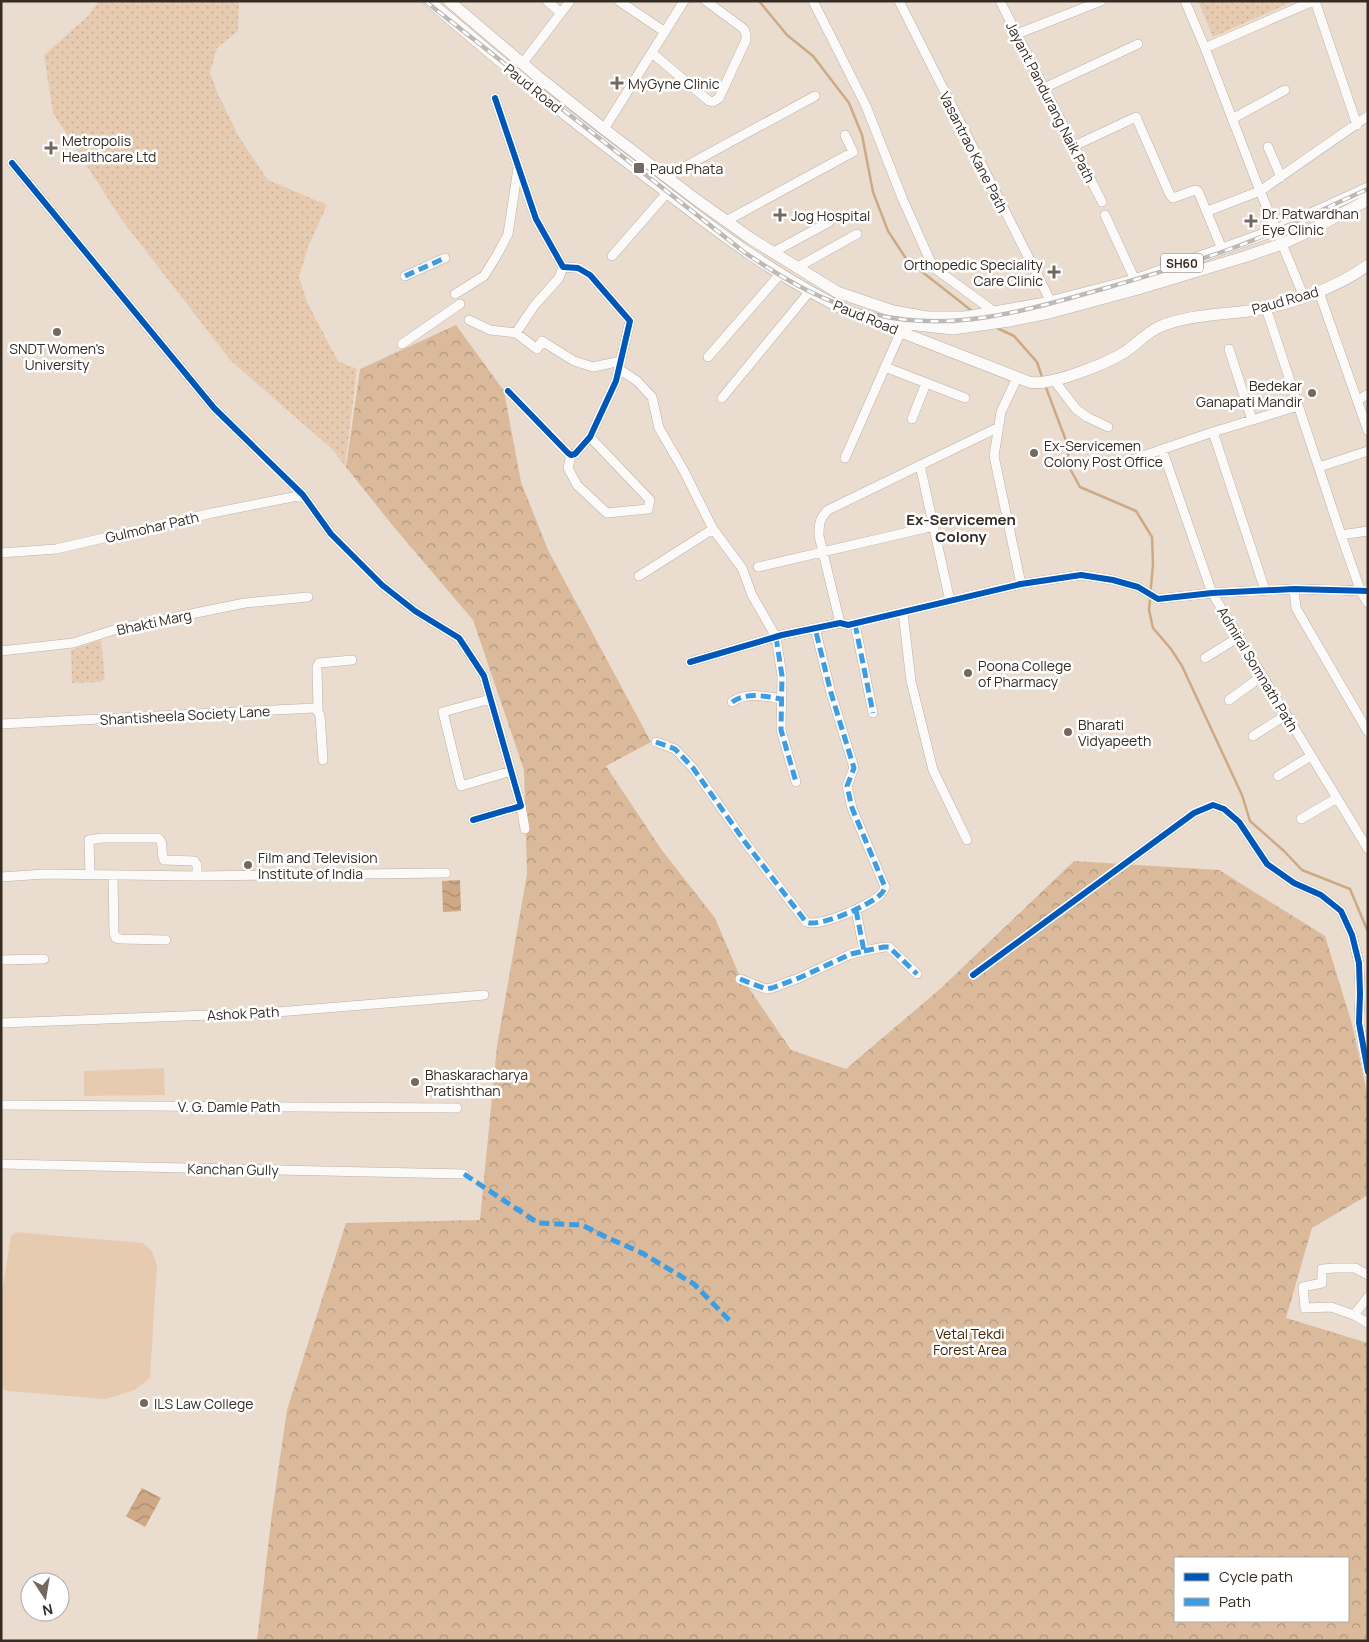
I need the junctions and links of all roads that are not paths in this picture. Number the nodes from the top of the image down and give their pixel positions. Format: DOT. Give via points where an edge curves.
graph roads {
  1 [pos="429,1"];
  2 [pos="448,1"];
  3 [pos="547,1"];
  4 [pos="570,1"];
  5 [pos="619,1"];
  6 [pos="684,1"];
  7 [pos="706,1"];
  8 [pos="813,1"];
  9 [pos="899,1"];
  10 [pos="1000,1"];
  11 [pos="1101,1"];
  12 [pos="1184,1"];
  13 [pos="1314,1"];
  14 [pos="561,13"];
  15 [pos="665,32"];
  16 [pos="1016,34"];
  17 [pos="1138,44"];
  18 [pos="1205,48"];
  19 [pos="652,53"];
  20 [pos="522,64"];
  21 [pos="1044,88"];
  22 [pos="1285,90"];
  23 [pos="815,96"];
  24 [pos="495,98"];
  25 [pos="1368,116"];
  26 [pos="1232,119"];
  27 [pos="1357,125"];
  28 [pos="604,129"];
  29 [pos="845,135"];
  30 [pos="1074,146"];
  31 [pos="1268,147"];
  32 [pos="12,163"];
  33 [pos="518,166"];
  34 [pos="1281,176"];
  35 [pos="666,177"];
  36 [pos="1368,188"];
  37 [pos="1260,191"];
  38 [pos="667,193"];
  39 [pos="1368,200"];
  40 [pos="1102,202"];
  41 [pos="1208,211"];
  42 [pos="1105,215"];
  43 [pos="726,221"];
  44 [pos="829,222"];
  45 [pos="1276,230"];
  46 [pos="857,234"];
  47 [pos="1282,244"];
  48 [pos="1222,249"];
  49 [pos="772,253"];
  50 [pos="612,256"];
  51 [pos="445,258"];
  52 [pos="1368,265"];
  53 [pos="563,267"];
  54 [pos="796,268"];
  55 [pos="781,273"];
  56 [pos="405,276"];
  57 [pos="1135,280"];
  58 [pos="810,291"];
  59 [pos="1318,292"];
  60 [pos="455,294"];
  61 [pos="1304,297"];
  62 [pos="1050,302"];
  63 [pos="460,304"];
  64 [pos="1266,308"];
  65 [pos="992,318"];
  66 [pos="469,320"];
  67 [pos="958,322"];
  68 [pos="901,331"];
  69 [pos="516,333"];
  70 [pos="402,344"];
  71 [pos="946,349"];
  72 [pos="1229,349"];
  73 [pos="708,357"];
  74 [pos="620,365"];
  75 [pos="885,367"];
  76 [pos="1017,378"];
  77 [pos="1046,382"];
  78 [pos="926,383"];
  79 [pos="508,391"];
  80 [pos="1368,394"];
  81 [pos="722,398"];
  82 [pos="964,398"];
  83 [pos="1358,400"];
  84 [pos="1298,406"];
  85 [pos="912,420"];
  86 [pos="1252,420"];
  87 [pos="999,427"];
  88 [pos="1108,427"];
  89 [pos="1368,431"];
  90 [pos="1213,432"];
  91 [pos="590,437"];
  92 [pos="1162,449"];
  93 [pos="1368,451"];
  94 [pos="571,455"];
  95 [pos="845,458"];
  96 [pos="1134,460"];
  97 [pos="920,464"];
  98 [pos="1318,468"];
  99 [pos="303,495"];
  100 [pos="934,526"];
  101 [pos="713,529"];
  102 [pos="1368,531"];
  103 [pos="1341,535"];
  104 [pos="823,551"];
  105 [pos="1,553"];
  106 [pos="758,567"];
  107 [pos="639,576"];
  108 [pos="1021,584"];
  109 [pos="1294,589"];
  110 [pos="1265,590"];
  111 [pos="1365,592"];
  112 [pos="1212,594"];
  113 [pos="308,597"];
  114 [pos="950,601"];
  115 [pos="1368,603"];
  116 [pos="903,612"];
  117 [pos="840,623"];
  118 [pos="856,624"];
  119 [pos="815,628"];
  120 [pos="776,637"];
  121 [pos="1239,637"];
  122 [pos="1,651"];
  123 [pos="1205,658"];
  124 [pos="352,660"];
  125 [pos="690,662"];
  126 [pos="1262,676"];
  127 [pos="490,699"];
  128 [pos="781,699"];
  129 [pos="1228,700"];
  130 [pos="732,702"];
  131 [pos="318,710"];
  132 [pos="873,712"];
  133 [pos="1286,715"];
  134 [pos="1,724"];
  135 [pos="1368,732"];
  136 [pos="1253,736"];
  137 [pos="656,742"];
  138 [pos="1311,756"];
  139 [pos="323,760"];
  140 [pos="511,771"];
  141 [pos="1278,776"];
  142 [pos="796,782"];
  143 [pos="1337,798"];
  144 [pos="520,806"];
  145 [pos="1301,819"];
  146 [pos="473,820"];
  147 [pos="524,828"];
  148 [pos="968,840"];
  149 [pos="1368,849"];
  150 [pos="446,873"];
  151 [pos="90,874"];
  152 [pos="113,875"];
  153 [pos="197,876"];
  154 [pos="1,877"];
  155 [pos="856,910"];
  156 [pos="166,940"];
  157 [pos="864,951"];
  158 [pos="44,959"];
  159 [pos="1,960"];
  160 [pos="917,974"];
  161 [pos="973,975"];
  162 [pos="740,980"];
  163 [pos="484,995"];
  164 [pos="1,1023"];
  165 [pos="1368,1072"];
  166 [pos="1,1105"];
  167 [pos="457,1108"];
  168 [pos="1,1164"];
  169 [pos="464,1174"];
  170 [pos="1368,1275"];
  171 [pos="1368,1297"];
  172 [pos="1354,1315"];
  173 [pos="1368,1323"];
  1 -- 38 [label="main road, Paud Road" via="528,85"];
  2 -- 20 [label="main road, Paud Road"];
  3 -- 14 [label="street"];
  4 -- 14 [label="street"];
  5 -- 15 [label="street"];
  6 -- 15 [label="street"];
  7 -- 19 [label="street" via="746,34 719,98 709,101"];
  8 -- 65 [label="street" via="866,106 933,267"];
  9 -- 62 [label="street, Vasantrao Kane Path"];
  10 -- 16 [label="street, Jayant Pandurang Naik Path"];
  11 -- 16 [label="street"];
  12 -- 18 [label="street"];
  13 -- 18 [label="street"];
  13 -- 27 [label="street"];
  14 -- 20 [label="street"];
  15 -- 19 [label="street"];
  16 -- 21 [label="street, Jayant Pandurang Naik Path"];
  17 -- 21 [label="street"];
  18 -- 26 [label="street"];
  19 -- 28 [label="street"];
  20 -- 28 [label="main road, Paud Road"];
  21 -- 30 [label="street, Jayant Pandurang Naik Path"];
  22 -- 26 [label="street"];
  23 -- 35 [label="street"];
  24 -- 33 [label="street"];
  25 -- 27 [label="street"];
  26 -- 37 [label="street"];
  27 -- 34 [label="street"];
  28 -- 35 [label="main road, Paud Road"];
  29 -- 43 [label="street" via="853,152"];
  30 -- 40 [label="street, Jayant Pandurang Naik Path"];
  30 -- 41 [label="street" via="1136,117 1170,195 1173,198 1198,191"];
  31 -- 34 [label="street"];
  32 -- 99 [label="street" via="214,408"];
  33 -- 53 [label="street" via="536,219"];
  33 -- 60 [label="street" via="508,234 498,255 484,276"];
  34 -- 37 [label="street"];
  35 -- 43 [label="main road, Paud Road"];
  36 -- 45 [label="main road, Paud Road / SH60"];
  37 -- 41 [label="street"];
  37 -- 45 [label="street"];
  38 -- 50 [label="street"];
  38 -- 55 [label="main road, Paud Road"];
  39 -- 47 [label="main road"];
  41 -- 48 [label="street"];
  42 -- 57 [label="street"];
  43 -- 49 [label="main road, Paud Road"];
  44 -- 49 [label="street"];
  45 -- 47 [label="street"];
  45 -- 48 [label="main road, Paud Road / SH60"];
  46 -- 54 [label="street"];
  47 -- 61 [label="street"];
  47 -- 65 [label="main road" via="1049,313"];
  48 -- 57 [label="main road, Paud Road / SH60"];
  49 -- 54 [label="main road, Paud Road"];
  51 -- 56 [label="street"];
  52 -- 59 [label="main road, Paud Road"];
  53 -- 69 [label="street" via="559,278"];
  53 -- 74 [label="street" via="578,268 590,275 630,321"];
  54 -- 67 [label="main road, Paud Road / SH60" via="837,292 879,307"];
  55 -- 58 [label="main road, Paud Road"];
  55 -- 73 [label="street"];
  57 -- 62 [label="main road, Paud Road / SH60"];
  58 -- 68 [label="main road, Paud Road" via="852,313"];
  58 -- 81 [label="street"];
  59 -- 61 [label="main road, Paud Road"];
  59 -- 83 [label="street"];
  61 -- 64 [label="main road, Paud Road"];
  62 -- 65 [label="main road, Paud Road / SH60"];
  63 -- 70 [label="street"];
  64 -- 77 [label="main road, Paud Road" via="1193,318 1159,327 1113,359"];
  64 -- 84 [label="street"];
  65 -- 67 [label="main road, Paud Road / SH60"];
  65 -- 67 [label="main road"];
  66 -- 69 [label="street" via="490,330"];
  67 -- 71 [label="main road"];
  68 -- 71 [label="main road, Paud Road"];
  68 -- 75 [label="street"];
  69 -- 74 [label="street" via="537,349 542,342 574,361 593,367"];
  71 -- 76 [label="main road, Paud Road"];
  72 -- 86 [label="street"];
  74 -- 91 [label="street"];
  74 -- 101 [label="street" via="652,397 660,428"];
  75 -- 78 [label="street"];
  75 -- 95 [label="street"];
  76 -- 77 [label="main road, Paud Road"];
  76 -- 87 [label="street" via="1001,412"];
  77 -- 88 [label="street" via="1087,417"];
  78 -- 82 [label="street"];
  78 -- 85 [label="street"];
  79 -- 94 [label="street"];
  80 -- 83 [label="street"];
  83 -- 89 [label="street"];
  84 -- 86 [label="street"];
  84 -- 98 [label="street"];
  86 -- 90 [label="street"];
  87 -- 97 [label="street"];
  87 -- 108 [label="street" via="994,456"];
  90 -- 92 [label="street"];
  90 -- 110 [label="street"];
  91 -- 94 [label="street"];
  91 -- 94 [label="street" via="650,500 648,510 607,513 577,485 568,468"];
  92 -- 96 [label="street"];
  92 -- 112 [label="street, Admiral Somnath Path"];
  93 -- 98 [label="street"];
  97 -- 100 [label="street"];
  97 -- 104 [label="street" via="828,510 818,523"];
  98 -- 103 [label="street"];
  99 -- 105 [label="street, Gulmohar Path" via="56,549"];
  99 -- 127 [label="street" via="331,534 382,585 415,611 459,638 484,676"];
  100 -- 104 [label="street"];
  100 -- 114 [label="street"];
  101 -- 107 [label="street"];
  101 -- 120 [label="street" via="742,568 752,594"];
  102 -- 103 [label="street"];
  103 -- 111 [label="street"];
  104 -- 106 [label="street"];
  104 -- 117 [label="street"];
  108 -- 112 [label="street" via="1081,575 1138,587 1158,599"];
  108 -- 114 [label="street"];
  109 -- 110 [label="street"];
  109 -- 111 [label="street"];
  109 -- 135 [label="street" via="1296,608"];
  110 -- 112 [label="street"];
  111 -- 115 [label="street"];
  112 -- 121 [label="street, Admiral Somnath Path"];
  113 -- 122 [label="street, Bhakti Marg" via="245,603 117,629 73,643"];
  114 -- 116 [label="street"];
  116 -- 118 [label="street"];
  116 -- 148 [label="street" via="911,681 933,770"];
  117 -- 118 [label="street"];
  117 -- 119 [label="street"];
  118 -- 132 [label="street"];
  119 -- 120 [label="street"];
  119 -- 155 [label="street" via="854,768 847,786 852,808 885,887 881,894"];
  120 -- 125 [label="street"];
  120 -- 128 [label="street"];
  121 -- 123 [label="street"];
  121 -- 126 [label="street, Admiral Somnath Path"];
  124 -- 131 [label="street" via="319,664"];
  126 -- 129 [label="street"];
  126 -- 133 [label="street, Admiral Somnath Path"];
  127 -- 140 [label="street"];
  127 -- 140 [label="street" via="444,712 461,786"];
  128 -- 130 [label="street" via="763,695 737,698"];
  128 -- 142 [label="street" via="781,730"];
  131 -- 134 [label="street, Shantisheela Society Lane"];
  131 -- 139 [label="street"];
  133 -- 136 [label="street"];
  133 -- 138 [label="street, Admiral Somnath Path"];
  137 -- 155 [label="street" via="675,749 693,768 803,920 814,924"];
  138 -- 141 [label="street"];
  138 -- 143 [label="street, Admiral Somnath Path"];
  140 -- 144 [label="street"];
  143 -- 145 [label="street"];
  143 -- 149 [label="street, Admiral Somnath Path"];
  144 -- 146 [label="street"];
  144 -- 147 [label="street"];
  150 -- 153 [label="street"];
  151 -- 152 [label="street"];
  151 -- 153 [label="street" via="89,840 158,838 162,842 164,860 194,861"];
  151 -- 154 [label="street"];
  152 -- 153 [label="street"];
  152 -- 156 [label="street" via="116,938"];
  155 -- 157 [label="street"];
  157 -- 160 [label="street" via="889,947"];
  157 -- 162 [label="street" via="772,988"];
  158 -- 159 [label="street"];
  161 -- 165 [label="street" via="1194,813 1213,805 1224,809 1239,822 1267,864 1294,883 1321,895 1341,911 1352,935 1359,963 1359,1023"];
  163 -- 164 [label="street, Ashok Path" via="265,1013"];
  166 -- 167 [label="street, V. G. Damle Path"];
  168 -- 169 [label="street, Kanchan Gully"];
  170 -- 172 [label="street" via="1355,1268 1322,1269 1322,1283 1303,1286 1304,1308 1331,1307"];
  171 -- 172 [label="street"];
  172 -- 173 [label="street"];
}
